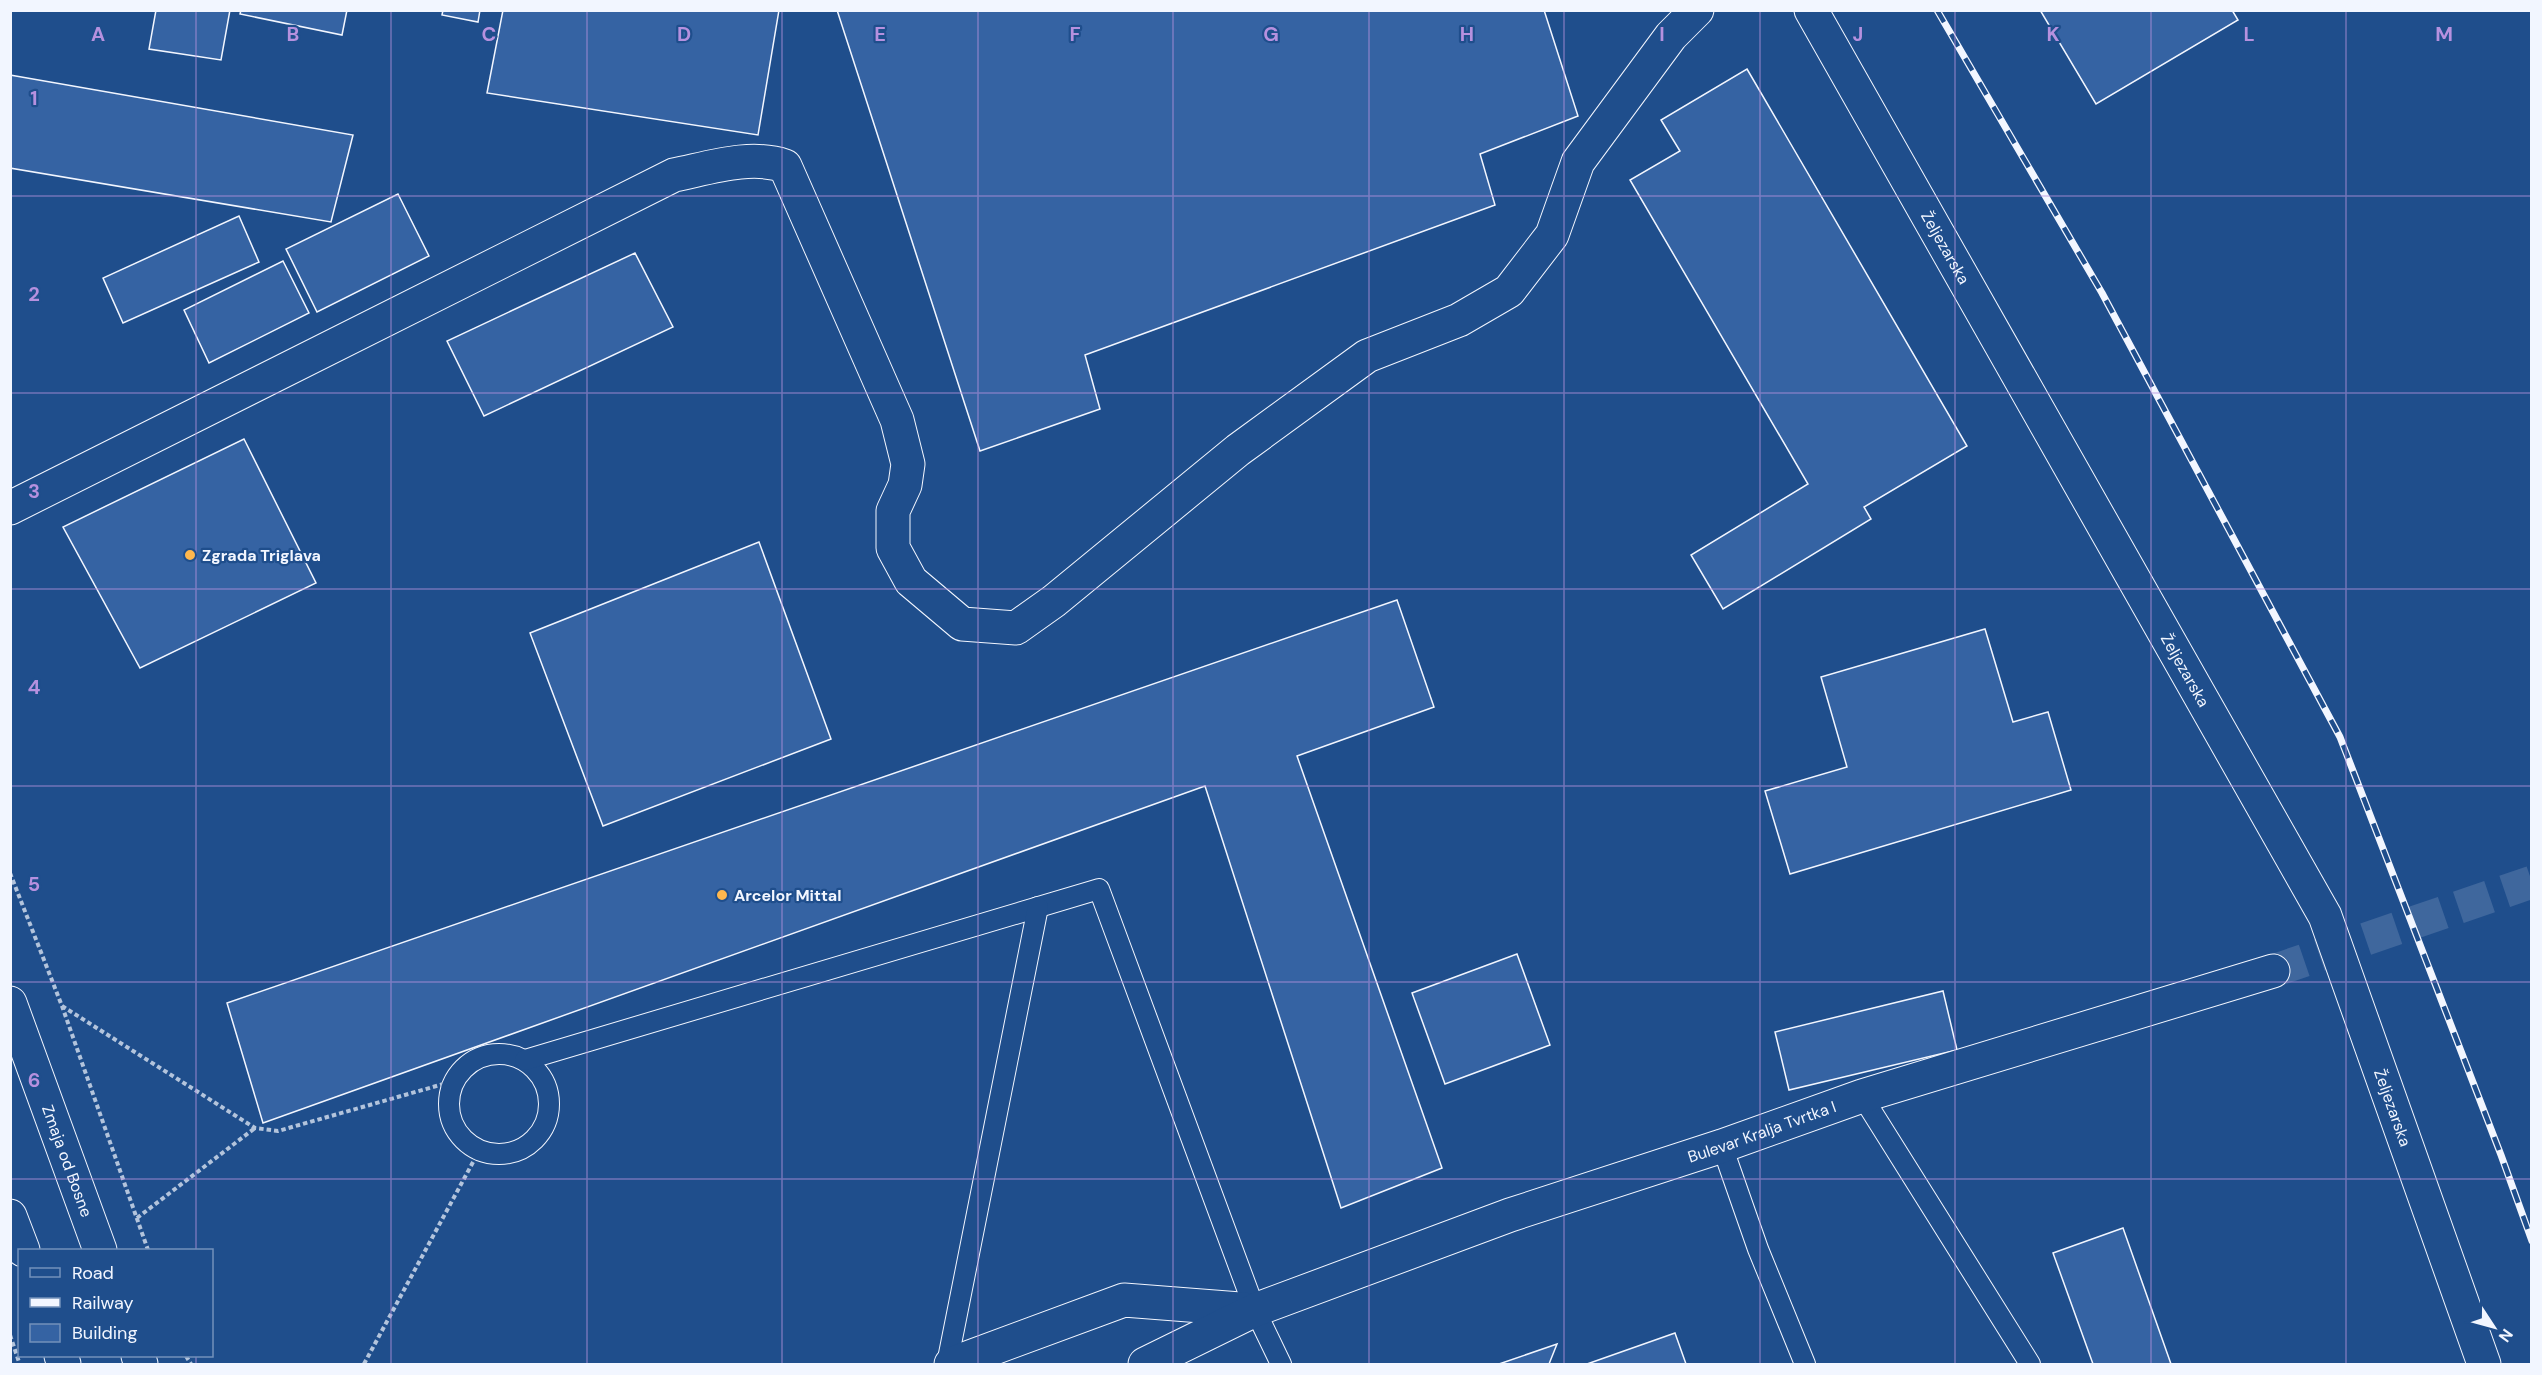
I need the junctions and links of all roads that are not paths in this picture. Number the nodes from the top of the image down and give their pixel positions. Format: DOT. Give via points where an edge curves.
graph roads {
  1 [pos="1697,10"];
  2 [pos="1811,10"];
  3 [pos="10,508"];
  4 [pos="1038,907"];
  5 [pos="2273,971"];
  6 [pos="10,1003"];
  7 [pos="525,1060"];
  8 [pos="1862,1096"];
  9 [pos="1722,1146"];
  10 [pos="10,1216"];
  11 [pos="22,1249"];
  12 [pos="99,1249"];
  13 [pos="1255,1310"];
  14 [pos="949,1365"];
  15 [pos="1145,1365"];
  16 [pos="1281,1365"];
  17 [pos="1805,1365"];
  18 [pos="2030,1365"];
  19 [pos="2484,1365"];
  1 -- 3 [label="street" via="1671,36 1578,162 1552,235 1509,291 1460,320 1367,356 1238,450 1016,628 962,624 910,580 893,548 893,511 905,485 908,464 897,420 785,166 773,162 731,163 674,175"];
  2 -- 19 [label="street, Željezarska" via="2325,916"];
  4 -- 7 [label="lane"];
  4 -- 13 [label="lane" via="1099,889"];
  4 -- 14 [label="lane"];
  5 -- 8 [label="street, Bulevar Kralja Tvrtka I"];
  6 -- 12 [label="street, Zmaja od Bosne"];
  7 -- 7 [label="lane" via="547,1085 548,1119 534,1140 512,1153 495,1155 479,1151 454,1127 449,1112 454,1081 477,1058 494,1053"];
  8 -- 9 [label="street, Bulevar Kralja Tvrtka I"];
  8 -- 18 [label="lane"];
  9 -- 13 [label="street, Bulevar Kralja Tvrtka I" via="1510,1215"];
  9 -- 17 [label="lane"];
  10 -- 11 [label="street"];
  13 -- 14 [label="street, Bulevar Kralja Tvrtka I" via="1124,1300"];
  13 -- 15 [label="street, Bulevar Kralja Tvrtka I"];
  13 -- 16 [label="lane"];
}
